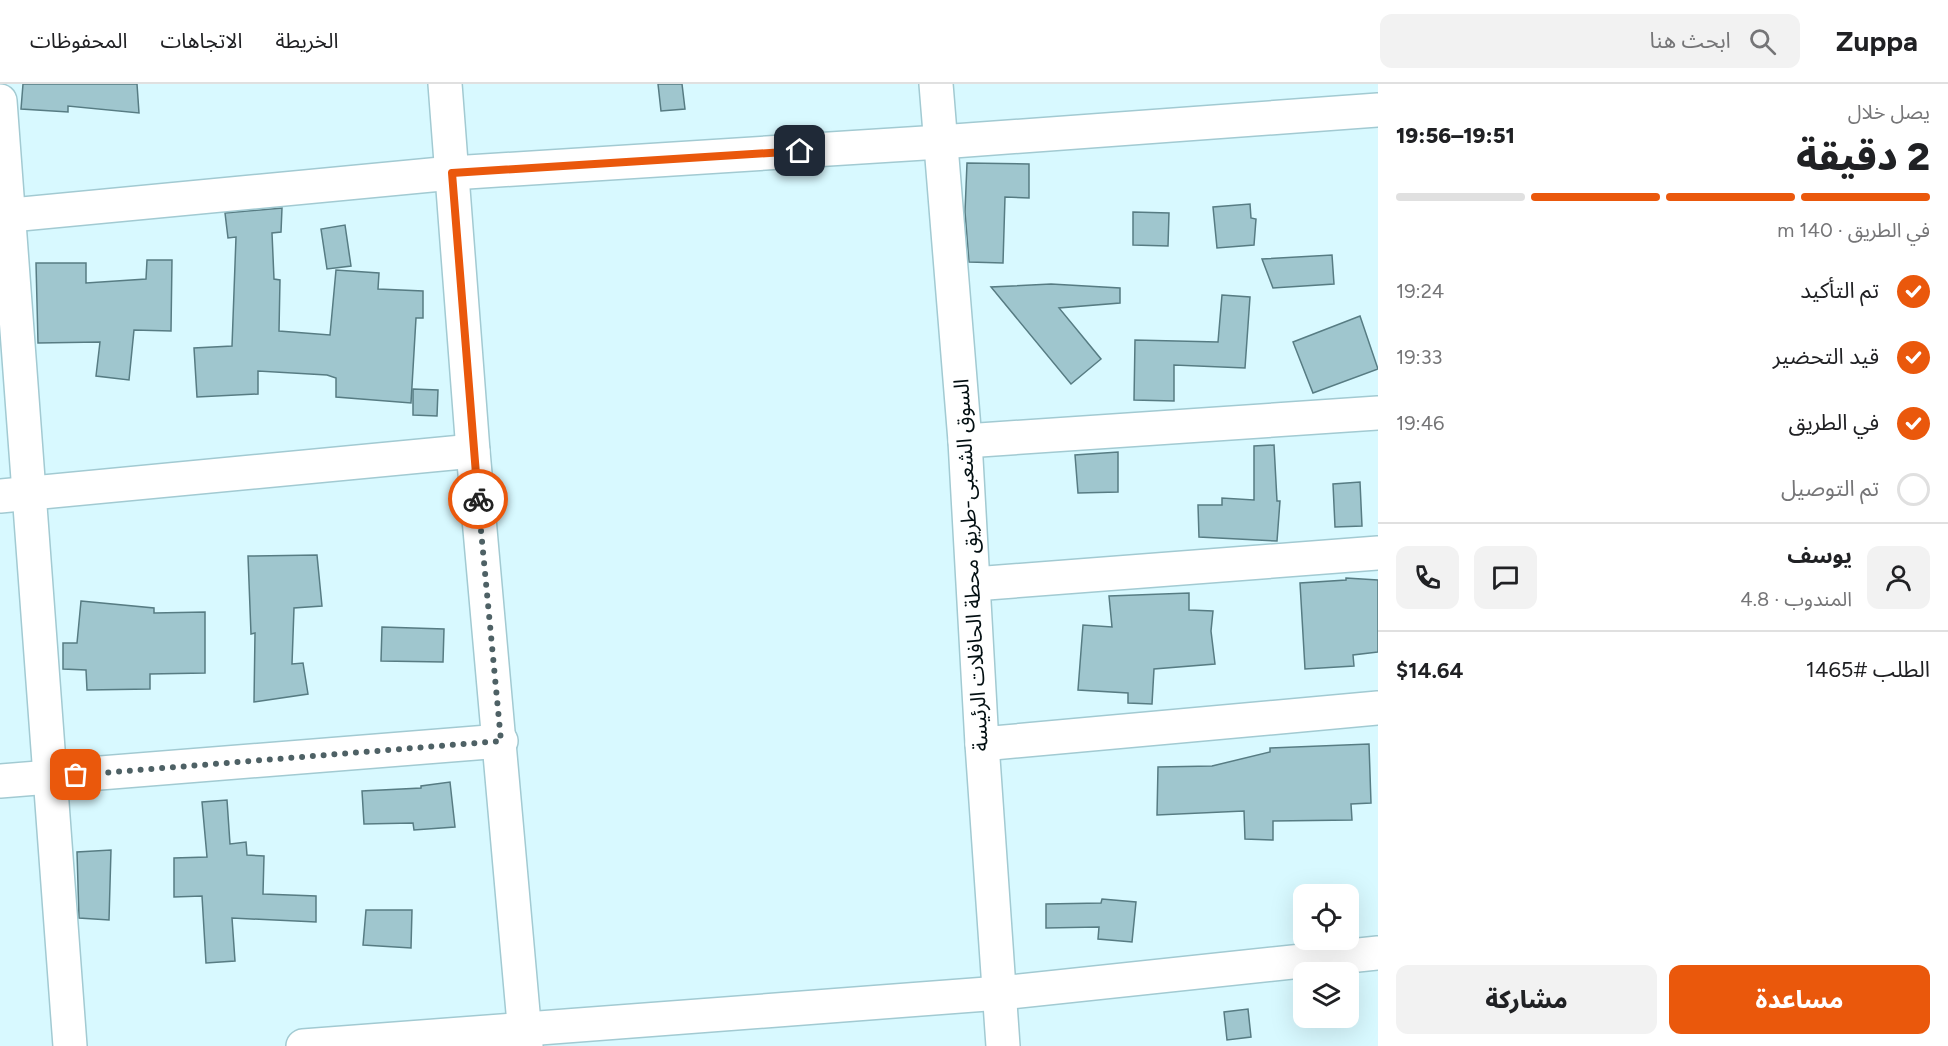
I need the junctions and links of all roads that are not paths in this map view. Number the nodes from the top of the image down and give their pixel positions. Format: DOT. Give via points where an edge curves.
graph roads {
  1 [pos="445,84"];
  2 [pos="936,84"];
  3 [pos="0,101"];
  4 [pos="1378,110"];
  5 [pos="940,142"];
  6 [pos="452,173"];
  7 [pos="5,216"];
  8 [pos="1378,413"];
  9 [pos="965,441"];
  10 [pos="473,451"];
  11 [pos="14,495"];
  12 [pos="1378,553"];
  13 [pos="974,584"];
  14 [pos="1378,708"];
  15 [pos="501,741"];
  16 [pos="982,744"];
  17 [pos="52,777"];
  18 [pos="0,781"];
  19 [pos="1378,952"];
  20 [pos="1000,993"];
  21 [pos="525,1037"];
  22 [pos="70,1046"];
  23 [pos="303,1046"];
  24 [pos="1003,1046"];
  1 -- 6 [label="street"];
  2 -- 5 [label="street, السوق الشعبى-طريق محطة الحافلات الرئيسة"];
  3 -- 7 [label="street"];
  4 -- 5 [label="street"];
  5 -- 6 [label="street"];
  5 -- 9 [label="street, السوق الشعبى-طريق محطة الحافلات الرئيسة"];
  6 -- 7 [label="street"];
  6 -- 10 [label="street"];
  7 -- 11 [label="street"];
  8 -- 9 [label="street"];
  9 -- 13 [label="street, السوق الشعبى-طريق محطة الحافلات الرئيسة"];
  10 -- 11 [label="street"];
  10 -- 15 [label="street"];
  11 -- 17 [label="street"];
  12 -- 13 [label="street"];
  13 -- 16 [label="street, السوق الشعبى-طريق محطة الحافلات الرئيسة"];
  14 -- 16 [label="street"];
  15 -- 17 [label="street"];
  15 -- 21 [label="street"];
  16 -- 20 [label="street, السوق الشعبى-طريق محطة الحافلات الرئيسة"];
  17 -- 18 [label="street"];
  17 -- 22 [label="street"];
  19 -- 20 [label="street"];
  20 -- 21 [label="street"];
  20 -- 24 [label="street, السوق الشعبى-طريق محطة الحافلات الرئيسة"];
  21 -- 23 [label="street"];
}
